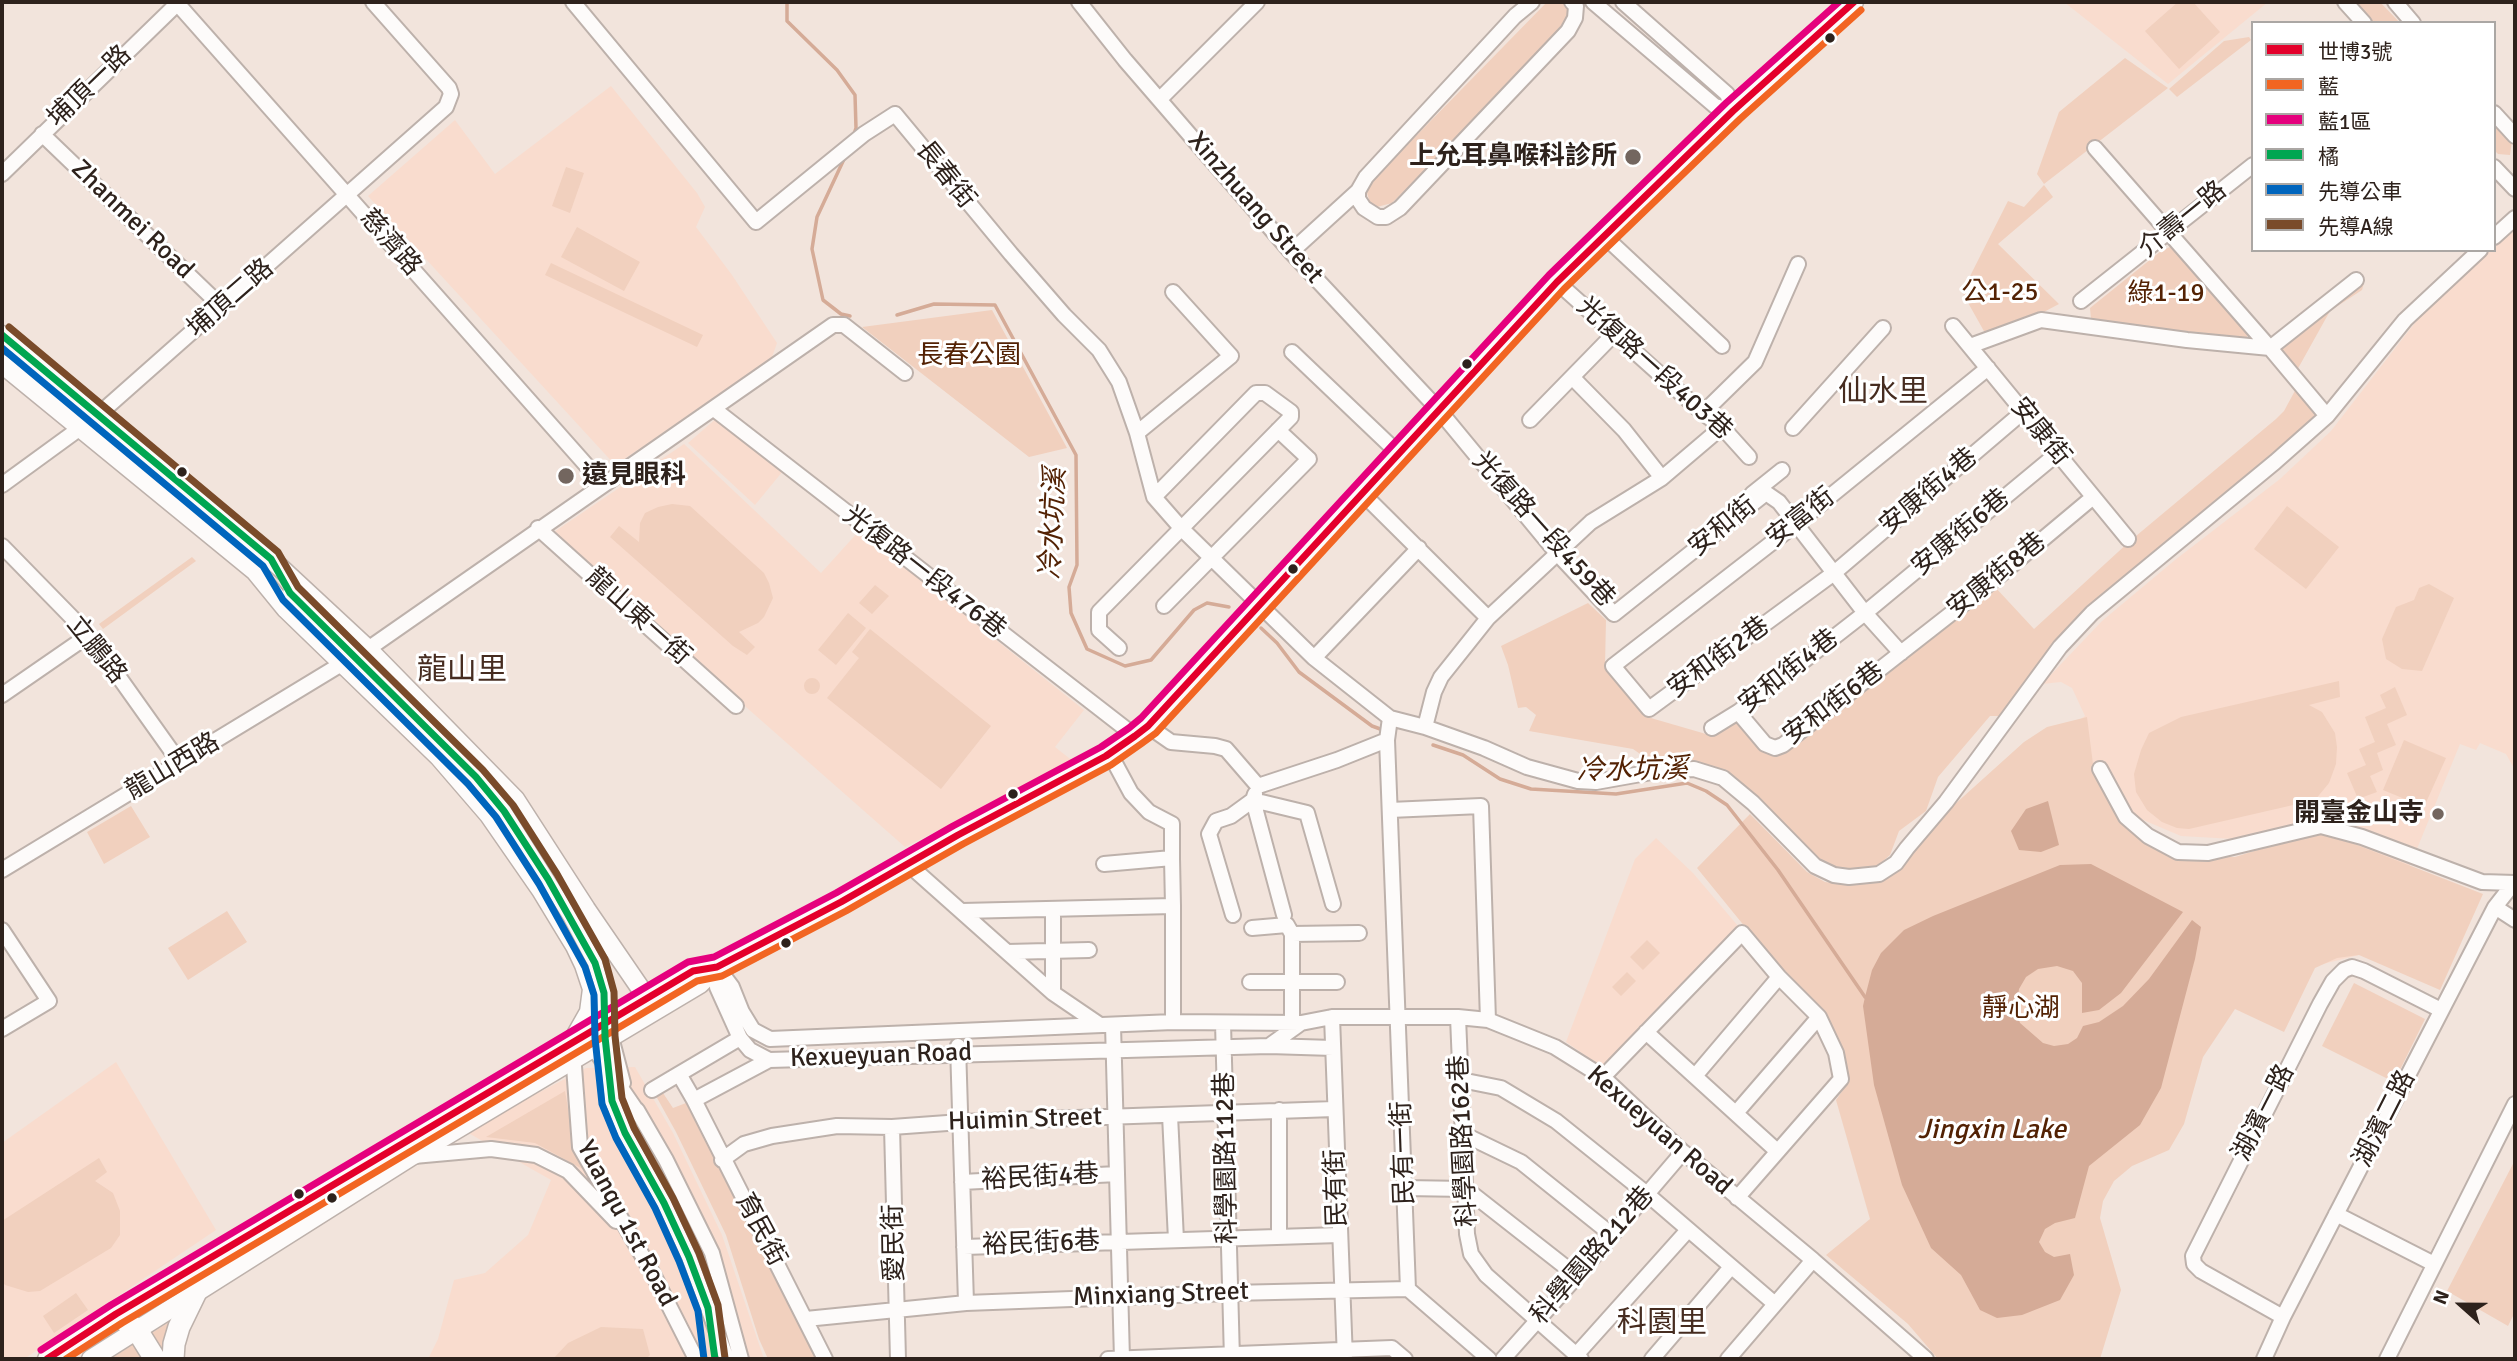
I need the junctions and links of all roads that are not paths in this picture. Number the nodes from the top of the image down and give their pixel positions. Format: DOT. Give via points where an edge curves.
graph roads {
  1 [pos="178,2"];
  2 [pos="373,2"];
  3 [pos="573,2"];
  4 [pos="1079,2"];
  5 [pos="1257,2"];
  6 [pos="1532,2"];
  7 [pos="1593,2"];
  8 [pos="1623,2"];
  9 [pos="1854,2"];
  10 [pos="2345,2"];
  11 [pos="2395,2"];
  12 [pos="1576,3"];
  13 [pos="2362,21"];
  14 [pos="2411,21"];
  15 [pos="1160,99"];
  16 [pos="1733,111"];
  17 [pos="2496,115"];
  18 [pos="42,134"];
  19 [pos="2515,136"];
  20 [pos="2095,148"];
  21 [pos="2251,167"];
  22 [pos="2496,169"];
  23 [pos="2,174"];
  24 [pos="2515,189"];
  25 [pos="1358,191"];
  26 [pos="348,196"];
  27 [pos="2515,218"];
  28 [pos="2168,232"];
  29 [pos="1603,235"];
  30 [pos="2496,235"];
  31 [pos="1291,252"];
  32 [pos="2478,252"];
  33 [pos="1798,264"];
  34 [pos="2356,280"];
  35 [pos="1557,282"];
  36 [pos="1173,292"];
  37 [pos="2081,302"];
  38 [pos="222,307"];
  39 [pos="1953,326"];
  40 [pos="1882,328"];
  41 [pos="1614,334"];
  42 [pos="2,335"];
  43 [pos="1721,346"];
  44 [pos="1970,346"];
  45 [pos="2270,348"];
  46 [pos="1292,352"];
  47 [pos="2,364"];
  48 [pos="1988,368"];
  49 [pos="905,373"];
  50 [pos="1572,377"];
  51 [pos="714,409"];
  52 [pos="1438,409"];
  53 [pos="2024,411"];
  54 [pos="1703,413"];
  55 [pos="98,415"];
  56 [pos="2327,416"];
  57 [pos="1530,420"];
  58 [pos="1722,427"];
  59 [pos="81,428"];
  60 [pos="1793,428"];
  61 [pos="1278,430"];
  62 [pos="1137,433"];
  63 [pos="1398,453"];
  64 [pos="2058,453"];
  65 [pos="1749,457"];
  66 [pos="1782,470"];
  67 [pos="1662,478"];
  68 [pos="603,484"];
  69 [pos="2,485"];
  70 [pos="1362,492"];
  71 [pos="1154,497"];
  72 [pos="2092,498"];
  73 [pos="1796,524"];
  74 [pos="538,528"];
  75 [pos="1182,529"];
  76 [pos="2128,539"];
  77 [pos="2,546"];
  78 [pos="1419,548"];
  79 [pos="1556,552"];
  80 [pos="271,559"];
  81 [pos="1213,559"];
  82 [pos="255,571"];
  83 [pos="1834,573"];
  84 [pos="290,593"];
  85 [pos="1259,605"];
  86 [pos="1164,606"];
  87 [pos="1865,613"];
  88 [pos="1614,614"];
  89 [pos="1488,618"];
  90 [pos="89,635"];
  91 [pos="1119,648"];
  92 [pos="368,649"];
  93 [pos="1901,653"];
  94 [pos="1314,658"];
  95 [pos="343,663"];
  96 [pos="1613,666"];
  97 [pos="2,695"];
  98 [pos="736,706"];
  99 [pos="1738,712"];
  100 [pos="1390,718"];
  101 [pos="1425,727"];
  102 [pos="1712,728"];
  103 [pos="1142,731"];
  104 [pos="449,733"];
  105 [pos="1387,740"];
  106 [pos="432,751"];
  107 [pos="1110,754"];
  108 [pos="180,763"];
  109 [pos="2100,769"];
  110 [pos="1255,793"];
  111 [pos="1390,810"];
  112 [pos="1172,858"];
  113 [pos="908,864"];
  114 [pos="1104,864"];
  115 [pos="2,870"];
  116 [pos="2514,883"];
  117 [pos="1333,904"];
  118 [pos="1173,906"];
  119 [pos="2495,907"];
  120 [pos="1053,909"];
  121 [pos="962,911"];
  122 [pos="1233,915"];
  123 [pos="1284,915"];
  124 [pos="2515,920"];
  125 [pos="1252,928"];
  126 [pos="2,930"];
  127 [pos="1359,933"];
  128 [pos="1292,934"];
  129 [pos="1089,950"];
  130 [pos="1007,952"];
  131 [pos="1053,952"];
  132 [pos="717,967"];
  133 [pos="1779,976"];
  134 [pos="1250,982"];
  135 [pos="1292,982"];
  136 [pos="1336,982"];
  137 [pos="1053,993"];
  138 [pos="647,998"];
  139 [pos="2441,1010"];
  140 [pos="1399,1016"];
  141 [pos="1332,1017"];
  142 [pos="1458,1017"];
  143 [pos="1819,1017"];
  144 [pos="1488,1020"];
  145 [pos="1173,1022"];
  146 [pos="1297,1022"];
  147 [pos="1223,1023"];
  148 [pos="1107,1025"];
  149 [pos="2,1029"];
  150 [pos="958,1031"];
  151 [pos="1646,1032"];
  152 [pos="611,1037"];
  153 [pos="740,1038"];
  154 [pos="1269,1046"];
  155 [pos="593,1047"];
  156 [pos="1224,1048"];
  157 [pos="1333,1048"];
  158 [pos="1114,1049"];
  159 [pos="573,1051"];
  160 [pos="959,1053"];
  161 [pos="769,1060"];
  162 [pos="680,1074"];
  163 [pos="1695,1076"];
  164 [pos="1603,1077"];
  165 [pos="1461,1080"];
  166 [pos="652,1090"];
  167 [pos="694,1100"];
  168 [pos="2515,1104"];
  169 [pos="1334,1109"];
  170 [pos="1279,1111"];
  171 [pos="1227,1112"];
  172 [pos="1735,1113"];
  173 [pos="1170,1115"];
  174 [pos="1116,1116"];
  175 [pos="641,1117"];
  176 [pos="961,1122"];
  177 [pos="892,1127"];
  178 [pos="1463,1134"];
  179 [pos="1777,1151"];
  180 [pos="1683,1152"];
  181 [pos="412,1156"];
  182 [pos="722,1160"];
  183 [pos="1117,1174"];
  184 [pos="962,1182"];
  185 [pos="1405,1188"];
  186 [pos="1466,1189"];
  187 [pos="1647,1195"];
  188 [pos="1738,1198"];
  189 [pos="2336,1214"];
  190 [pos="1688,1230"];
  191 [pos="1339,1234"];
  192 [pos="1612,1235"];
  193 [pos="1279,1236"];
  194 [pos="1229,1238"];
  195 [pos="634,1240"];
  196 [pos="1176,1240"];
  197 [pos="1118,1242"];
  198 [pos="964,1247"];
  199 [pos="1813,1260"];
  200 [pos="2434,1264"];
  201 [pos="1731,1267"];
  202 [pos="1577,1276"];
  203 [pos="1409,1289"];
  204 [pos="1343,1290"];
  205 [pos="196,1292"];
  206 [pos="1230,1293"];
  207 [pos="1120,1296"];
  208 [pos="966,1303"];
  209 [pos="1775,1304"];
  210 [pos="708,1308"];
  211 [pos="896,1310"];
  212 [pos="116,1314"];
  213 [pos="2283,1317"];
  214 [pos="806,1319"];
  215 [pos="1537,1322"];
  216 [pos="131,1334"];
  217 [pos="1345,1354"];
  218 [pos="1286,1355"];
  219 [pos="1232,1356"];
  220 [pos="1578,1357"];
  221 [pos="47,1359"];
  222 [pos="91,1359"];
  223 [pos="139,1359"];
  224 [pos="155,1359"];
  225 [pos="173,1359"];
  226 [pos="696,1359"];
  227 [pos="715,1359"];
  228 [pos="727,1359"];
  229 [pos="741,1359"];
  230 [pos="825,1359"];
  231 [pos="898,1359"];
  232 [pos="1108,1359"];
  233 [pos="1122,1359"];
  234 [pos="1405,1359"];
  235 [pos="1489,1359"];
  236 [pos="1503,1359"];
  237 [pos="1652,1359"];
  238 [pos="1728,1359"];
  239 [pos="1926,1359"];
  240 [pos="2264,1359"];
  241 [pos="2387,1359"];
  1 -- 18 [label="street, 埔頂一路"];
  1 -- 26 [label="street, 慈濟路"];
  2 -- 26 [label="street, 埔頂二路" via="451,94 446,107"];
  3 -- 62 [label="street, 長春街" via="756,222 895,114 1011,254 1099,350 1119,382"];
  4 -- 15 [label="street, Xinzhuang Street"];
  5 -- 15 [label="street"];
  6 -- 25 [label="street" via="1360,183"];
  7 -- 16 [label="street" via="1715,106"];
  8 -- 16 [label="street" via="1727,94"];
  9 -- 16 [label="main road"];
  10 -- 13 [label="street"];
  11 -- 14 [label="street"];
  12 -- 25 [label="street" via="1568,31 1400,208 1378,217 1364,208"];
  15 -- 31 [label="street, Xinzhuang Street"];
  16 -- 29 [label="main road"];
  17 -- 19 [label="street"];
  18 -- 23 [label="street, 埔頂一路"];
  18 -- 38 [label="street, Zhanmei Road"];
  20 -- 28 [label="street"];
  21 -- 28 [label="street, 介壽一路"];
  22 -- 24 [label="street"];
  25 -- 31 [label="street"];
  26 -- 38 [label="street, 埔頂二路"];
  26 -- 68 [label="street, 慈濟路"];
  27 -- 30 [label="street"];
  28 -- 37 [label="street, 介壽一路"];
  28 -- 45 [label="street"];
  29 -- 35 [label="main road"];
  29 -- 43 [label="street"];
  31 -- 52 [label="street, Xinzhuang Street"];
  32 -- 56 [label="street" via="2404,320"];
  33 -- 54 [label="street" via="1755,362"];
  34 -- 45 [label="street"];
  35 -- 41 [label="street, 光復路一段403巷"];
  35 -- 52 [label="main road"];
  36 -- 62 [label="street" via="1231,356"];
  38 -- 55 [label="street, 埔頂二路"];
  39 -- 44 [label="street, 安康街"];
  40 -- 60 [label="street"];
  41 -- 50 [label="street"];
  41 -- 54 [label="street, 光復路一段403巷"];
  42 -- 55 [label="main road"];
  44 -- 45 [label="street" via="2041,320"];
  44 -- 48 [label="street, 安康街"];
  45 -- 56 [label="street"];
  46 -- 63 [label="street"];
  47 -- 59 [label="main road"];
  48 -- 53 [label="street, 安康街"];
  48 -- 73 [label="street, 安富街"];
  49 -- 51 [label="street" via="844,325 833,325"];
  50 -- 57 [label="street"];
  50 -- 67 [label="street" via="1624,430"];
  51 -- 68 [label="street"];
  51 -- 103 [label="street, 光復路一段476巷"];
  52 -- 63 [label="main road"];
  52 -- 79 [label="street, 光復路一段459巷"];
  53 -- 64 [label="street, 安康街"];
  53 -- 83 [label="street, 安康街4巷"];
  54 -- 58 [label="street, 光復路一段403巷"];
  55 -- 59 [label="street, 埔頂二路"];
  55 -- 80 [label="main road"];
  56 -- 101 [label="street" via="2092,613 2060,647 1925,829 1896,863 1880,874 1842,876 1815,866 1723,778 1694,769 1578,781 1527,767"];
  58 -- 65 [label="street, 光復路一段403巷"];
  58 -- 67 [label="street"];
  59 -- 69 [label="street, 埔頂二路"];
  59 -- 82 [label="main road"];
  61 -- 71 [label="street" via="1291,412 1265,393 1256,393"];
  61 -- 75 [label="street"];
  61 -- 81 [label="street" via="1309,459"];
  62 -- 71 [label="street, 長春街"];
  63 -- 70 [label="main road"];
  64 -- 72 [label="street, 安康街"];
  64 -- 87 [label="street, 安康街6巷"];
  66 -- 88 [label="street, 光復路一段459巷" via="1653,574"];
  67 -- 79 [label="street" via="1591,522"];
  68 -- 74 [label="street"];
  70 -- 78 [label="street"];
  70 -- 85 [label="main road"];
  71 -- 75 [label="street, 長春街"];
  72 -- 76 [label="street, 安康街"];
  72 -- 93 [label="street, 安康街8巷"];
  73 -- 83 [label="street, 安和街"];
  73 -- 88 [label="street, 安和街" via="1766,493"];
  73 -- 96 [label="street, 安富街"];
  74 -- 92 [label="street"];
  74 -- 98 [label="street, 龍山東一街"];
  75 -- 81 [label="street, 長春街"];
  75 -- 91 [label="street" via="1099,612 1099,630"];
  77 -- 90 [label="street, 立鵬路"];
  78 -- 89 [label="street"];
  78 -- 94 [label="street"];
  79 -- 88 [label="street, 光復路一段459巷"];
  79 -- 89 [label="street"];
  80 -- 84 [label="main road"];
  80 -- 92 [label="main road"];
  81 -- 85 [label="street, 長春街"];
  81 -- 86 [label="street"];
  82 -- 84 [label="main road"];
  82 -- 95 [label="main road" via="286,609"];
  83 -- 87 [label="street, 安和街"];
  83 -- 96 [label="street, 安和街2巷" via="1649,709"];
  84 -- 210 [label="street, bridge" via="476,777 504,811 570,916 595,963 604,993 612,1101 664,1203"];
  85 -- 94 [label="street, 長春街"];
  85 -- 103 [label="main road"];
  87 -- 93 [label="street, 安和街"];
  87 -- 99 [label="street, 安和街4巷"];
  89 -- 101 [label="street" via="1441,677"];
  90 -- 97 [label="street"];
  90 -- 108 [label="street, 立鵬路"];
  92 -- 104 [label="main road"];
  93 -- 99 [label="street, 安和街6巷" via="1783,745 1765,744"];
  94 -- 100 [label="street, 長春街"];
  95 -- 106 [label="main road"];
  95 -- 108 [label="street, 龍山西路"];
  99 -- 102 [label="street, 安和街4巷"];
  100 -- 101 [label="street"];
  100 -- 105 [label="street, 民有一街"];
  103 -- 107 [label="main road"];
  103 -- 110 [label="street, 光復路一段476巷" via="1171,742 1226,749"];
  104 -- 106 [label="street"];
  104 -- 138 [label="main road" via="516,799"];
  105 -- 110 [label="street"];
  105 -- 111 [label="street, 民有一街"];
  106 -- 159 [label="main road" via="489,815 575,946 592,989 589,1012"];
  107 -- 112 [label="street" via="1131,793 1149,812 1172,824"];
  107 -- 113 [label="main road"];
  108 -- 115 [label="street, 龍山西路"];
  109 -- 116 [label="street" via="2126,817 2178,852 2208,853 2321,826 2482,882"];
  110 -- 117 [label="street" via="1307,813"];
  110 -- 122 [label="street" via="1231,816 1216,821 1209,834"];
  110 -- 123 [label="street"];
  111 -- 140 [label="street, 民有一街"];
  111 -- 144 [label="street" via="1481,806"];
  112 -- 114 [label="street"];
  112 -- 118 [label="street"];
  113 -- 121 [label="street"];
  113 -- 132 [label="main road"];
  116 -- 119 [label="street, 湖濱二路"];
  118 -- 120 [label="street"];
  118 -- 145 [label="street"];
  119 -- 124 [label="street"];
  119 -- 139 [label="street, 湖濱二路"];
  120 -- 121 [label="street"];
  120 -- 131 [label="street"];
  121 -- 130 [label="street"];
  125 -- 128 [label="street" via="1287,925"];
  126 -- 149 [label="street" via="49,1001"];
  127 -- 128 [label="street"];
  128 -- 135 [label="street"];
  129 -- 131 [label="street"];
  130 -- 131 [label="street"];
  130 -- 137 [label="street"];
  131 -- 137 [label="street"];
  132 -- 138 [label="main road" via="693,971"];
  132 -- 150 [label="street, Kexueyuan Road" via="753,1030 770,1039"];
  132 -- 152 [label="main road" via="700,984"];
  132 -- 153 [label="street, Kexueyuan Road" via="717,987"];
  133 -- 143 [label="street"];
  133 -- 151 [label="street" via="1742,933"];
  133 -- 163 [label="street"];
  134 -- 135 [label="street"];
  135 -- 136 [label="street"];
  135 -- 146 [label="street"];
  137 -- 148 [label="street"];
  138 -- 159 [label="main road"];
  139 -- 189 [label="street, 湖濱二路"];
  139 -- 213 [label="street, 湖濱一路" via="2352,967 2333,981 2320,1004 2193,1256 2201,1271"];
  140 -- 141 [label="street, Kexueyuan Road"];
  140 -- 142 [label="street, Kexueyuan Road"];
  140 -- 185 [label="street, 民有一街"];
  141 -- 146 [label="street, Kexueyuan Road"];
  141 -- 157 [label="street, 民有街"];
  142 -- 144 [label="street, Kexueyuan Road"];
  142 -- 165 [label="street, 科學園路162巷"];
  143 -- 172 [label="street"];
  143 -- 179 [label="street" via="1836,1054 1841,1079"];
  144 -- 164 [label="street, Kexueyuan Road" via="1555,1047"];
  145 -- 147 [label="street, Kexueyuan Road"];
  145 -- 148 [label="street, Kexueyuan Road"];
  146 -- 147 [label="street, Kexueyuan Road"];
  146 -- 154 [label="street, Kexueyuan Road"];
  147 -- 156 [label="street, 科學園路112巷"];
  148 -- 150 [label="street, Kexueyuan Road"];
  148 -- 158 [label="street"];
  150 -- 160 [label="street"];
  151 -- 163 [label="street"];
  151 -- 164 [label="street"];
  152 -- 155 [label="main road"];
  152 -- 175 [label="street" via="623,1083"];
  153 -- 161 [label="street, Kexueyuan Road" via="750,1050"];
  153 -- 162 [label="street"];
  154 -- 156 [label="street, Kexueyuan Road"];
  154 -- 157 [label="street"];
  155 -- 159 [label="main road"];
  155 -- 175 [label="street"];
  156 -- 158 [label="street, Kexueyuan Road"];
  156 -- 171 [label="street, 科學園路112巷"];
  157 -- 169 [label="street, 民有街"];
  158 -- 160 [label="street, Kexueyuan Road"];
  158 -- 174 [label="street"];
  159 -- 181 [label="main road"];
  159 -- 195 [label="street, Yuanqu 1st Road" via="580,1147"];
  159 -- 212 [label="main road"];
  160 -- 161 [label="street, Kexueyuan Road"];
  160 -- 176 [label="street"];
  161 -- 167 [label="street"];
  162 -- 166 [label="street"];
  162 -- 167 [label="street, 育民街"];
  163 -- 172 [label="street"];
  164 -- 180 [label="street, Kexueyuan Road"];
  165 -- 178 [label="street, 科學園路162巷"];
  165 -- 187 [label="street" via="1501,1088 1556,1121"];
  167 -- 182 [label="street, 育民街"];
  168 -- 200 [label="street"];
  169 -- 170 [label="street, Huimin Street"];
  169 -- 191 [label="street, 民有街"];
  170 -- 171 [label="street, Huimin Street"];
  170 -- 193 [label="street"];
  171 -- 173 [label="street, Huimin Street"];
  171 -- 194 [label="street, 科學園路112巷"];
  172 -- 179 [label="street"];
  173 -- 174 [label="street, Huimin Street"];
  173 -- 196 [label="street"];
  174 -- 176 [label="street, Huimin Street"];
  174 -- 183 [label="street"];
  175 -- 229 [label="street" via="712,1253"];
  176 -- 177 [label="street, Huimin Street"];
  176 -- 184 [label="street"];
  177 -- 182 [label="street, Huimin Street" via="837,1126 772,1136 744,1144"];
  177 -- 211 [label="street, 愛民街"];
  178 -- 186 [label="street, 科學園路162巷"];
  178 -- 192 [label="street" via="1521,1162"];
  179 -- 188 [label="street"];
  180 -- 187 [label="street, 科學園路212巷"];
  180 -- 188 [label="street, Kexueyuan Road"];
  181 -- 195 [label="street" via="491,1149 536,1155 568,1171"];
  181 -- 205 [label="main road"];
  182 -- 214 [label="street, 育民街"];
  183 -- 184 [label="street, 裕民街4巷"];
  183 -- 197 [label="street"];
  184 -- 198 [label="street"];
  185 -- 186 [label="street"];
  185 -- 203 [label="street, 民有一街"];
  186 -- 202 [label="street"];
  186 -- 215 [label="street, 科學園路162巷" via="1471,1254 1486,1275"];
  187 -- 190 [label="street"];
  187 -- 192 [label="street, 科學園路212巷"];
  188 -- 199 [label="street, Kexueyuan Road"];
  189 -- 200 [label="street"];
  189 -- 213 [label="street, 湖濱二路"];
  190 -- 201 [label="street"];
  190 -- 220 [label="street"];
  191 -- 193 [label="street, 裕民街6巷"];
  191 -- 204 [label="street, 民有街"];
  192 -- 202 [label="street, 科學園路212巷"];
  193 -- 194 [label="street, 裕民街6巷"];
  194 -- 196 [label="street, 裕民街6巷"];
  194 -- 206 [label="street, 科學園路112巷"];
  195 -- 226 [label="street, Yuanqu 1st Road"];
  196 -- 197 [label="street, 裕民街6巷"];
  197 -- 198 [label="street, 裕民街6巷"];
  197 -- 207 [label="street"];
  198 -- 208 [label="street"];
  199 -- 209 [label="street"];
  199 -- 239 [label="street, Kexueyuan Road"];
  200 -- 241 [label="street"];
  201 -- 209 [label="street"];
  201 -- 237 [label="street"];
  202 -- 215 [label="street, 科學園路212巷"];
  203 -- 204 [label="street, Minxiang Street"];
  203 -- 235 [label="street"];
  204 -- 206 [label="street, Minxiang Street"];
  204 -- 217 [label="street, 民有街"];
  205 -- 216 [label="main road"];
  205 -- 225 [label="highway" via="176,1336"];
  206 -- 207 [label="street, Minxiang Street"];
  206 -- 219 [label="street, 科學園路112巷"];
  207 -- 208 [label="street, Minxiang Street"];
  207 -- 233 [label="street"];
  208 -- 211 [label="street, Minxiang Street"];
  209 -- 238 [label="street"];
  210 -- 227 [label="street"];
  210 -- 228 [label="street"];
  211 -- 214 [label="street, Minxiang Street"];
  211 -- 231 [label="street, 愛民街"];
  212 -- 216 [label="highway"];
  212 -- 221 [label="main road"];
  213 -- 240 [label="street, 湖濱二路"];
  214 -- 230 [label="street, 育民街"];
  215 -- 220 [label="street, 科學園路162巷"];
  215 -- 236 [label="street, 科學園路212巷"];
  216 -- 222 [label="main road"];
  216 -- 223 [label="highway"];
  216 -- 224 [label="highway"];
  217 -- 218 [label="street"];
  217 -- 234 [label="street" via="1392,1348"];
  218 -- 219 [label="street"];
  219 -- 233 [label="street"];
  232 -- 233 [label="street"];
}
